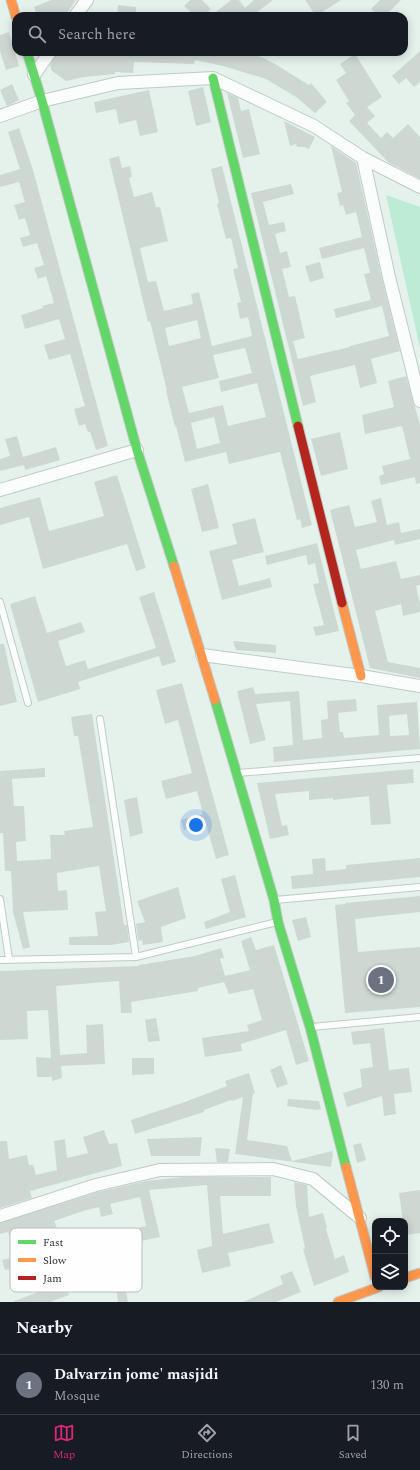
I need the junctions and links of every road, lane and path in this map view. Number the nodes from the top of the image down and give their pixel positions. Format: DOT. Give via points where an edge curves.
graph roads {
  1 [pos="11,0"];
  2 [pos="87,0"];
  3 [pos="15,12"];
  4 [pos="79,12"];
  5 [pos="28,56"];
  6 [pos="47,56"];
  7 [pos="34,75"];
  8 [pos="213,78"];
  9 [pos="42,101"];
  10 [pos="0,116"];
  11 [pos="363,158"];
  12 [pos="420,187"];
  13 [pos="420,401"];
  14 [pos="137,450"];
  15 [pos="0,490"];
  16 [pos="0,602"];
  17 [pos="3,629"];
  18 [pos="202,655"];
  19 [pos="361,676"];
  20 [pos="420,686"];
  21 [pos="28,703"];
  22 [pos="100,719"];
  23 [pos="420,758"];
  24 [pos="237,773"];
  25 [pos="420,887"];
  26 [pos="0,899"];
  27 [pos="274,900"];
  28 [pos="278,922"];
  29 [pos="136,957"];
  30 [pos="9,959"];
  31 [pos="0,960"];
  32 [pos="420,1017"];
  33 [pos="310,1027"];
  34 [pos="0,1216"];
  35 [pos="360,1218"];
  36 [pos="372,1265"];
  37 [pos="420,1272"];
  38 [pos="408,1277"];
  39 [pos="372,1289"];
  40 [pos="338,1302"];
  1 -- 3 [label="street"];
  2 -- 4 [label="street"];
  5 -- 7 [label="street"];
  6 -- 7 [label="street"];
  7 -- 9 [label="street"];
  8 -- 9 [label="street" via="118,83"];
  8 -- 11 [label="street" via="314,126"];
  8 -- 19 [label="street"];
  9 -- 10 [label="street"];
  9 -- 14 [label="street"];
  11 -- 12 [label="street"];
  11 -- 13 [label="street"];
  14 -- 15 [label="street"];
  14 -- 18 [label="street"];
  16 -- 17 [label="lane"];
  17 -- 21 [label="lane"];
  18 -- 19 [label="street"];
  18 -- 24 [label="street"];
  19 -- 20 [label="street"];
  22 -- 29 [label="lane"];
  23 -- 24 [label="lane"];
  24 -- 27 [label="street"];
  25 -- 27 [label="lane"];
  26 -- 30 [label="lane"];
  27 -- 28 [label="street"];
  28 -- 29 [label="lane"];
  28 -- 33 [label="street"];
  29 -- 30 [label="lane"];
  30 -- 31 [label="lane"];
  32 -- 33 [label="lane"];
  33 -- 35 [label="street"];
  34 -- 35 [label="street" via="96,1185 160,1170 273,1168 313,1179"];
  35 -- 36 [label="street"];
  37 -- 38 [label="street"];
  39 -- 40 [label="street"];
}
